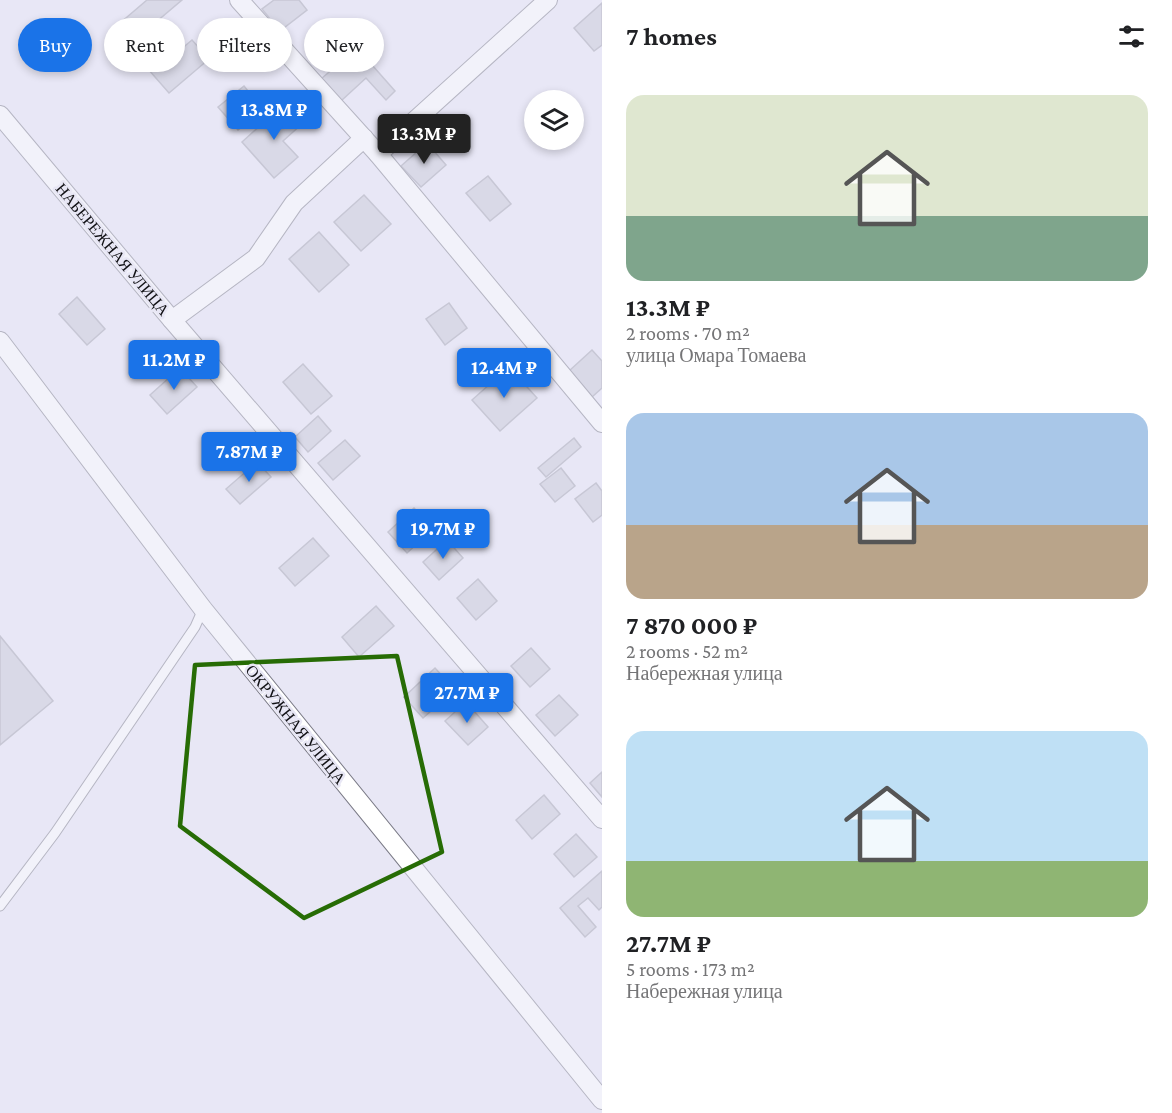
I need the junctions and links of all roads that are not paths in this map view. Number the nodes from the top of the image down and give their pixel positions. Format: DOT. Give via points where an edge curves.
graph roads {
  1 [pos="239,0"];
  2 [pos="548,0"];
  3 [pos="0,115"];
  4 [pos="364,138"];
  5 [pos="378,154"];
  6 [pos="172,320"];
  7 [pos="0,341"];
  8 [pos="602,423"];
  9 [pos="203,609"];
  10 [pos="602,819"];
  11 [pos="0,906"];
  12 [pos="602,1100"];
  1 -- 4 [label="street"];
  2 -- 5 [label="street"];
  3 -- 6 [label="street, НАБЕРЕЖНАЯ УЛИЦА"];
  4 -- 5 [label="street"];
  4 -- 6 [label="street" via="294,203 256,258"];
  5 -- 8 [label="street"];
  6 -- 10 [label="street, НАБЕРЕЖНАЯ УЛИЦА"];
  7 -- 9 [label="street, ОКРУЖНАЯ УЛИЦА"];
  9 -- 11 [label="lane" via="195,627 82,794"];
  9 -- 12 [label="street, ОКРУЖНАЯ УЛИЦА"];
}
